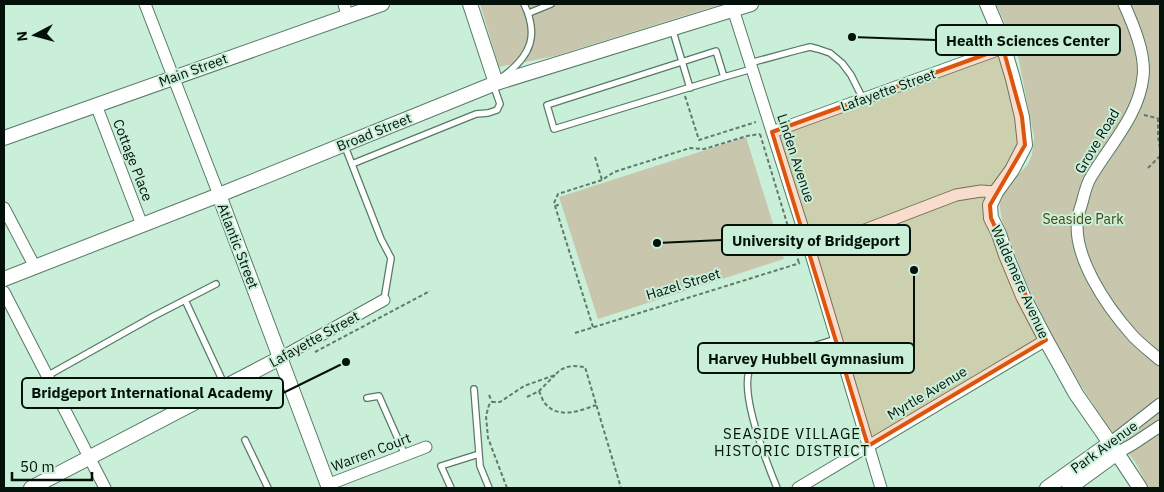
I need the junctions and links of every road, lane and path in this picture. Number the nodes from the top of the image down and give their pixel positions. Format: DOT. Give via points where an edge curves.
graph roads {
  1 [pos="145,4"];
  2 [pos="382,4"];
  3 [pos="470,4"];
  4 [pos="524,4"];
  5 [pos="551,4"];
  6 [pos="751,4"];
  7 [pos="987,4"];
  8 [pos="1124,4"];
  9 [pos="733,9"];
  10 [pos="346,10"];
  11 [pos="529,13"];
  12 [pos="672,28"];
  13 [pos="1003,48"];
  14 [pos="682,62"];
  15 [pos="751,66"];
  16 [pos="173,77"];
  17 [pos="724,77"];
  18 [pos="494,83"];
  19 [pos="686,89"];
  20 [pos="864,99"];
  21 [pos="96,105"];
  22 [pos="1132,112"];
  23 [pos="1159,119"];
  24 [pos="772,130"];
  25 [pos="760,134"];
  26 [pos="4,138"];
  27 [pos="344,144"];
  28 [pos="1160,148"];
  29 [pos="1160,156"];
  30 [pos="595,157"];
  31 [pos="351,160"];
  32 [pos="1148,168"];
  33 [pos="602,180"];
  34 [pos="996,192"];
  35 [pos="219,195"];
  36 [pos="561,204"];
  37 [pos="555,206"];
  38 [pos="4,208"];
  39 [pos="142,225"];
  40 [pos="810,251"];
  41 [pos="35,267"];
  42 [pos="4,279"];
  43 [pos="216,284"];
  44 [pos="430,291"];
  45 [pos="4,292"];
  46 [pos="185,300"];
  47 [pos="384,300"];
  48 [pos="593,328"];
  49 [pos="576,333"];
  50 [pos="836,339"];
  51 [pos="1046,340"];
  52 [pos="310,355"];
  53 [pos="280,358"];
  54 [pos="1160,360"];
  55 [pos="555,375"];
  56 [pos="47,376"];
  57 [pos="226,386"];
  58 [pos="474,389"];
  59 [pos="539,391"];
  60 [pos="489,395"];
  61 [pos="527,397"];
  62 [pos="367,398"];
  63 [pos="492,402"];
  64 [pos="1160,404"];
  65 [pos="596,405"];
  66 [pos="1160,426"];
  67 [pos="245,440"];
  68 [pos="868,446"];
  69 [pos="426,447"];
  70 [pos="1114,448"];
  71 [pos="479,454"];
  72 [pos="405,455"];
  73 [pos="89,458"];
  74 [pos="328,487"];
  75 [pos="31,488"];
  76 [pos="105,488"];
  77 [pos="268,488"];
  78 [pos="451,488"];
  79 [pos="488,488"];
  80 [pos="507,488"];
  81 [pos="621,488"];
  82 [pos="777,488"];
  83 [pos="798,488"];
  84 [pos="881,488"];
  85 [pos="1047,488"];
  86 [pos="1069,488"];
  87 [pos="1140,488"];
  1 -- 16 [label="street, Atlantic Street"];
  2 -- 10 [label="street, Main Street"];
  3 -- 18 [label="street"];
  4 -- 11 [label="lane"];
  5 -- 11 [label="lane"];
  6 -- 9 [label="street, Broad Street"];
  7 -- 13 [label="street, Waldemere Avenue"];
  8 -- 22 [label="street, Grove Road" via="1141,51 1143,75"];
  9 -- 12 [label="street, Broad Street"];
  9 -- 15 [label="street, Linden Avenue"];
  10 -- 16 [label="street, Main Street"];
  11 -- 18 [label="lane" via="532,40 527,52 517,65"];
  12 -- 14 [label="lane"];
  12 -- 18 [label="street, Broad Street"];
  13 -- 20 [label="street, Lafayette Street"];
  13 -- 34 [label="street, Waldemere Avenue" via="1022,117 1025,145"];
  14 -- 17 [label="lane" via="716,51"];
  14 -- 19 [label="lane"];
  14 -- 19 [label="lane" via="547,105 554,130"];
  15 -- 17 [label="lane"];
  15 -- 20 [label="lane" via="798,50 818,48 842,63"];
  15 -- 24 [label="street, Linden Avenue"];
  16 -- 21 [label="street, Main Street"];
  16 -- 35 [label="street, Atlantic Street"];
  17 -- 19 [label="lane"];
  18 -- 27 [label="street, Broad Street"];
  18 -- 31 [label="lane" via="500,104 497,110 476,114"];
  19 -- 25 [label="path" via="699,140 756,122"];
  20 -- 24 [label="street, Lafayette Street"];
  21 -- 26 [label="street, Main Street"];
  21 -- 39 [label="street, Cottage Place"];
  22 -- 23 [label="path"];
  22 -- 54 [label="street, Grove Road" via="1089,179 1078,217 1078,240 1087,268 1104,299 1132,335"];
  23 -- 28 [label="path"];
  24 -- 25 [label="path"];
  24 -- 40 [label="street, Linden Avenue"];
  25 -- 33 [label="path" via="704,149 690,148 614,172"];
  25 -- 48 [label="path, Hazel Street" via="799,264"];
  27 -- 31 [label="lane"];
  27 -- 35 [label="street, Broad Street"];
  29 -- 32 [label="path"];
  30 -- 33 [label="path"];
  31 -- 47 [label="lane" via="391,258"];
  33 -- 37 [label="path" via="558,194"];
  34 -- 40 [label="street" via="956,195"];
  34 -- 51 [label="street, Waldemere Avenue" via="990,205 992,218 1023,296"];
  35 -- 39 [label="street, Broad Street"];
  35 -- 53 [label="street, Atlantic Street"];
  36 -- 37 [label="path"];
  37 -- 48 [label="path"];
  38 -- 41 [label="street"];
  39 -- 41 [label="street, Broad Street"];
  40 -- 50 [label="street, Linden Avenue"];
  41 -- 42 [label="street, Broad Street"];
  43 -- 46 [label="lane"];
  44 -- 52 [label="path"];
  45 -- 56 [label="street"];
  46 -- 56 [label="lane"];
  46 -- 57 [label="lane"];
  47 -- 53 [label="street, Lafayette Street"];
  48 -- 49 [label="path, Hazel Street"];
  50 -- 68 [label="street, Linden Avenue"];
  50 -- 82 [label="lane" via="750,371 748,376 748,394 761,448"];
  51 -- 68 [label="street, Myrtle Avenue"];
  51 -- 70 [label="street, Waldemere Avenue" via="1076,394"];
  53 -- 57 [label="street, Lafayette Street"];
  53 -- 74 [label="street, Atlantic Street"];
  55 -- 59 [label="path"];
  55 -- 63 [label="path" via="524,386 500,402"];
  55 -- 65 [label="path" via="567,367 585,367"];
  56 -- 73 [label="street"];
  57 -- 73 [label="street, Lafayette Street"];
  58 -- 71 [label="lane"];
  59 -- 61 [label="path"];
  59 -- 65 [label="path" via="544,402 558,412 576,412"];
  60 -- 63 [label="path"];
  62 -- 72 [label="lane" via="379,396"];
  63 -- 80 [label="path" via="486,411 488,438"];
  64 -- 70 [label="street, Park Avenue"];
  65 -- 81 [label="path"];
  66 -- 70 [label="street, Park Avenue"];
  67 -- 77 [label="lane"];
  68 -- 83 [label="street, Myrtle Avenue"];
  68 -- 84 [label="street, Linden Avenue"];
  69 -- 72 [label="street, Warren Court"];
  70 -- 85 [label="street, Park Avenue"];
  70 -- 86 [label="street, Park Avenue"];
  70 -- 87 [label="street, Waldemere Avenue"];
  71 -- 78 [label="lane" via="442,466"];
  71 -- 79 [label="lane"];
  72 -- 74 [label="street, Warren Court"];
  73 -- 75 [label="street, Lafayette Street"];
  73 -- 76 [label="street"];
}
